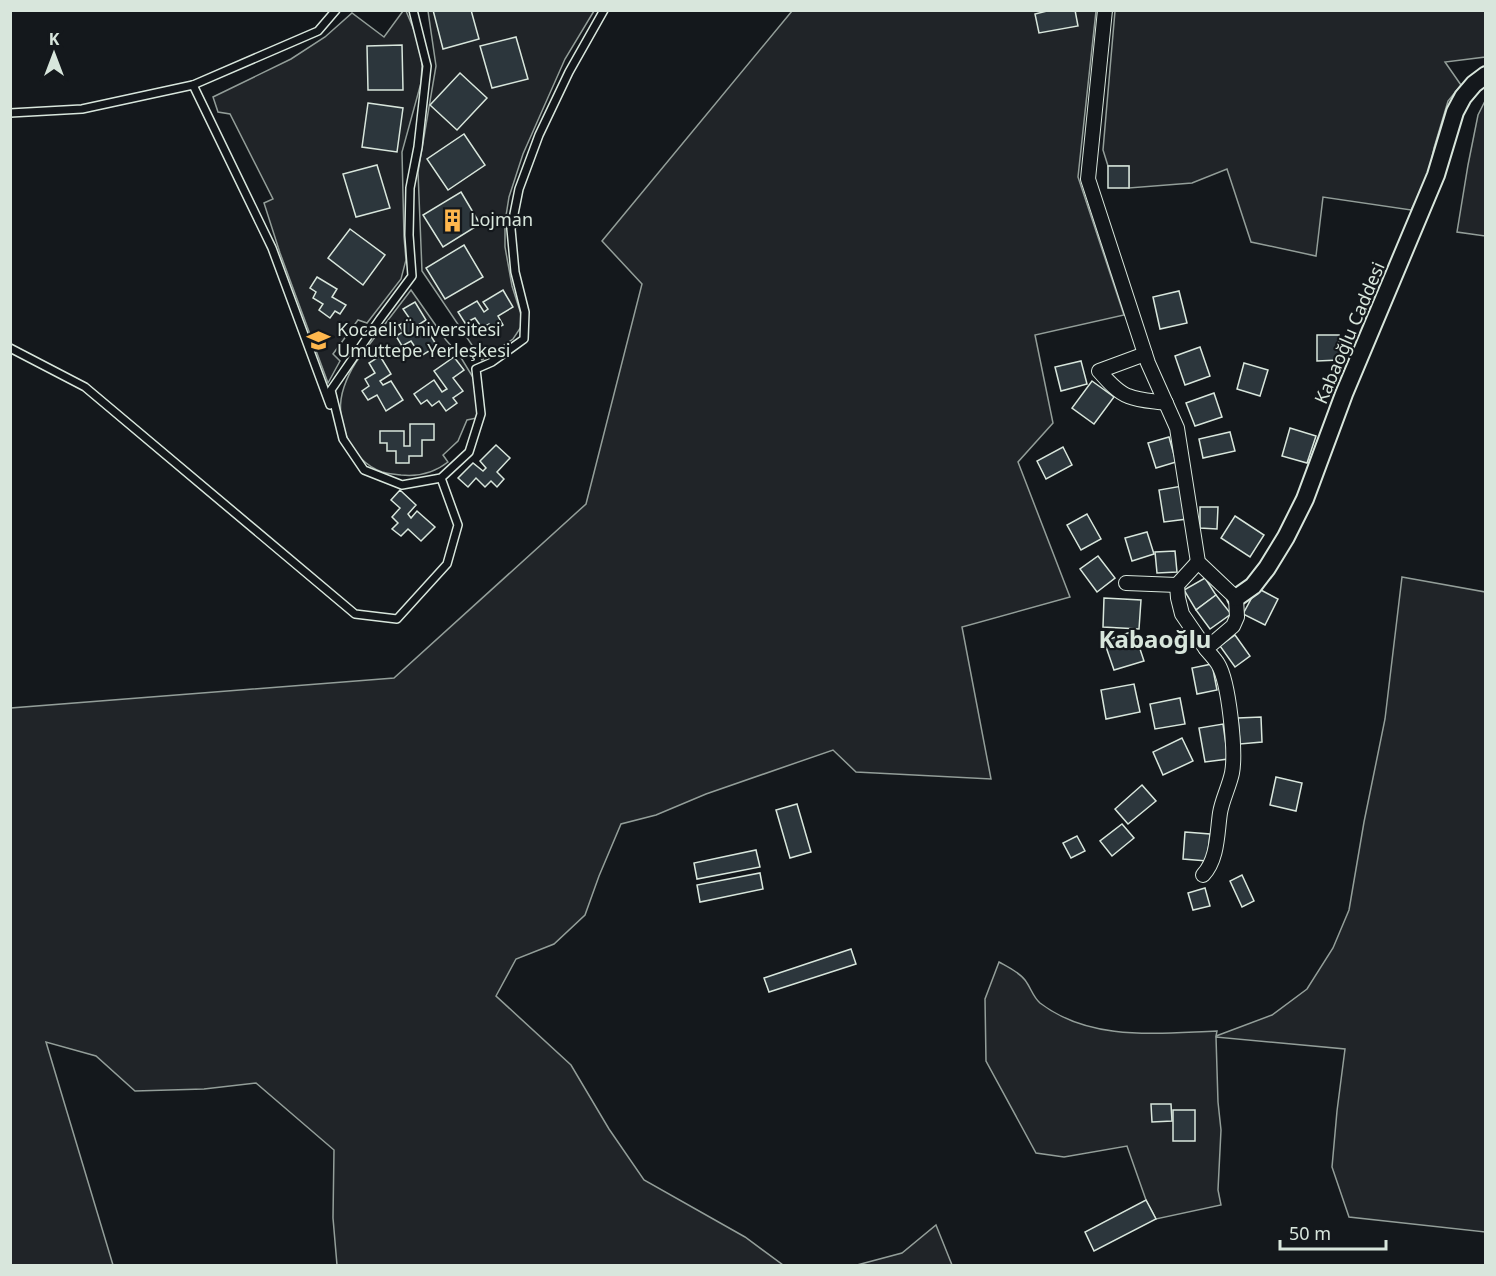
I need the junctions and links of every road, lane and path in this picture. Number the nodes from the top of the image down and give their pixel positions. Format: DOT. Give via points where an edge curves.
graph roads {
  1 [pos="336,10"];
  2 [pos="413,10"];
  3 [pos="604,10"];
  4 [pos="1105,10"];
  5 [pos="1485,75"];
  6 [pos="193,85"];
  7 [pos="10,112"];
  8 [pos="10,348"];
  9 [pos="1145,354"];
  10 [pos="1166,403"];
  11 [pos="343,440"];
  12 [pos="441,478"];
  13 [pos="1198,562"];
  14 [pos="1126,583"];
  15 [pos="1176,585"];
  16 [pos="1236,598"];
  17 [pos="1206,650"];
  18 [pos="1203,875"];
  1 -- 6 [label="lane" via="318,31"];
  2 -- 11 [label="lane" via="427,66 410,188 412,276 331,390"];
  3 -- 12 [label="lane" via="539,135 519,189 511,229 515,272 525,312 524,339 476,369 482,414 469,452"];
  4 -- 9 [label="street" via="1088,179"];
  5 -- 16 [label="street, Kabaoğlu Caddesi" via="1463,97 1455,112 1437,175 1352,375 1305,500 1267,568 1253,586"];
  6 -- 7 [label="lane" via="82,109"];
  6 -- 11 [label="lane" via="272,248"];
  8 -- 12 [label="lane" via="85,387 355,614 397,618 447,564 458,525"];
  9 -- 10 [label="street"];
  9 -- 10 [label="street" via="1099,371 1126,396"];
  10 -- 13 [label="street" via="1177,428"];
  11 -- 12 [label="lane" via="364,470 393,482 402,485"];
  13 -- 15 [label="street"];
  13 -- 16 [label="street"];
  14 -- 15 [label="street"];
  15 -- 17 [label="street" via="1182,614"];
  16 -- 17 [label="street" via="1237,617 1233,626"];
  17 -- 18 [label="street" via="1219,664 1224,682 1233,753 1215,847"];
}
